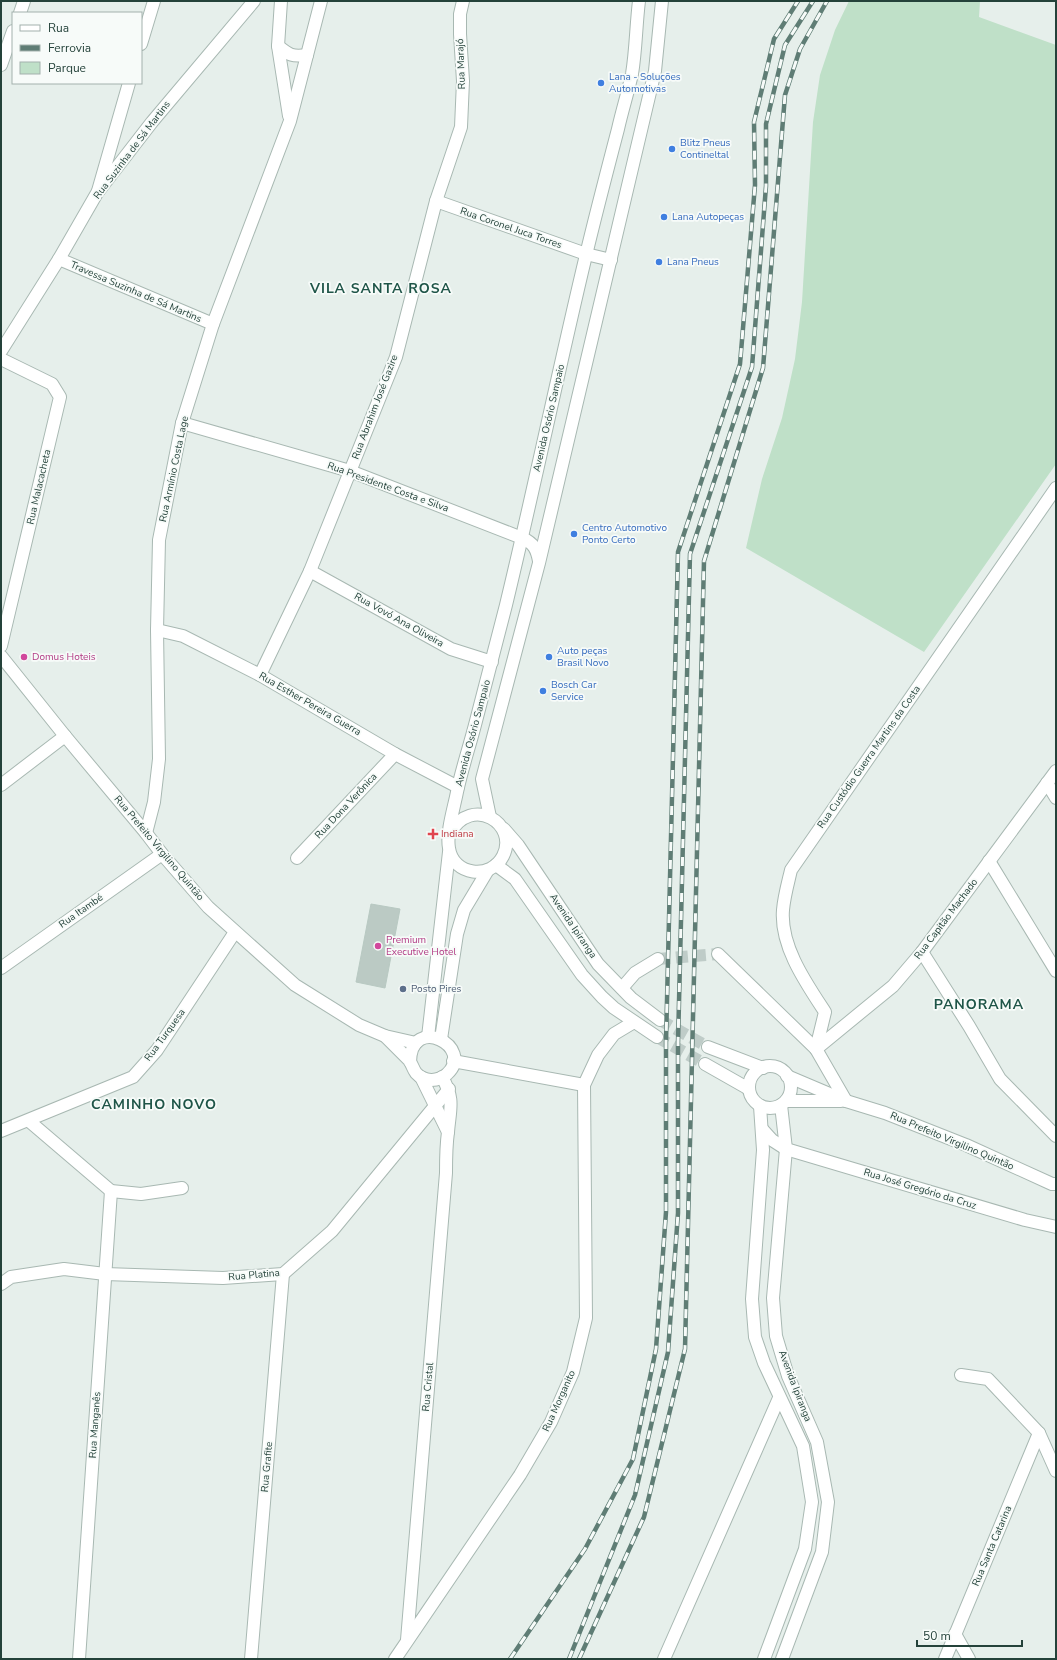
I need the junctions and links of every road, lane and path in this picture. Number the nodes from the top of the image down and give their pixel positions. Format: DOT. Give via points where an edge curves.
graph roads {
  1 [pos="24,1"];
  2 [pos="154,1"];
  3 [pos="254,1"];
  4 [pos="321,1"];
  5 [pos="463,1"];
  6 [pos="639,1"];
  7 [pos="662,1"];
  8 [pos="278,2"];
  9 [pos="20,12"];
  10 [pos="12,34"];
  11 [pos="142,41"];
  12 [pos="278,46"];
  13 [pos="307,55"];
  14 [pos="1,65"];
  15 [pos="130,84"];
  16 [pos="290,121"];
  17 [pos="460,127"];
  18 [pos="97,194"];
  19 [pos="436,202"];
  20 [pos="586,254"];
  21 [pos="59,260"];
  22 [pos="611,260"];
  23 [pos="213,324"];
  24 [pos="1,351"];
  25 [pos="1,359"];
  26 [pos="182,423"];
  27 [pos="350,471"];
  28 [pos="1056,488"];
  29 [pos="522,538"];
  30 [pos="539,563"];
  31 [pos="310,572"];
  32 [pos="157,630"];
  33 [pos="1,646"];
  34 [pos="1,656"];
  35 [pos="492,662"];
  36 [pos="260,675"];
  37 [pos="65,736"];
  38 [pos="395,754"];
  39 [pos="1056,772"];
  40 [pos="1047,783"];
  41 [pos="1,785"];
  42 [pos="458,786"];
  43 [pos="1056,798"];
  44 [pos="493,820"];
  45 [pos="146,833"];
  46 [pos="450,833"];
  47 [pos="449,852"];
  48 [pos="162,854"];
  49 [pos="297,858"];
  50 [pos="989,861"];
  51 [pos="492,867"];
  52 [pos="235,932"];
  53 [pos="922,952"];
  54 [pos="718,954"];
  55 [pos="658,959"];
  56 [pos="1,968"];
  57 [pos="1056,971"];
  58 [pos="622,988"];
  59 [pos="660,1020"];
  60 [pos="634,1022"];
  61 [pos="385,1036"];
  62 [pos="428,1037"];
  63 [pos="657,1037"];
  64 [pos="441,1039"];
  65 [pos="416,1043"];
  66 [pos="708,1047"];
  67 [pos="816,1049"];
  68 [pos="453,1061"];
  69 [pos="410,1062"];
  70 [pos="705,1064"];
  71 [pos="764,1068"];
  72 [pos="787,1076"];
  73 [pos="421,1077"];
  74 [pos="442,1077"];
  75 [pos="584,1085"];
  76 [pos="449,1089"];
  77 [pos="749,1089"];
  78 [pos="846,1101"];
  79 [pos="784,1103"];
  80 [pos="436,1106"];
  81 [pos="760,1106"];
  82 [pos="29,1121"];
  83 [pos="762,1128"];
  84 [pos="1,1131"];
  85 [pos="448,1132"];
  86 [pos="1056,1136"];
  87 [pos="786,1149"];
  88 [pos="1055,1183"];
  89 [pos="182,1188"];
  90 [pos="111,1191"];
  91 [pos="1056,1227"];
  92 [pos="105,1274"];
  93 [pos="283,1274"];
  94 [pos="1,1284"];
  95 [pos="961,1374"];
  96 [pos="779,1398"];
  97 [pos="1039,1433"];
  98 [pos="1056,1471"];
  99 [pos="955,1634"];
  100 [pos="407,1642"];
  101 [pos="766,1658"];
  102 [pos="79,1659"];
  103 [pos="251,1659"];
  104 [pos="395,1659"];
  105 [pos="664,1659"];
  106 [pos="782,1659"];
  107 [pos="945,1659"];
  108 [pos="969,1659"];
  1 -- 9 [label="street"];
  2 -- 11 [label="street"];
  3 -- 18 [label="street, Rua Suzinha de Sá Martins" via="152,122"];
  4 -- 13 [label="street, Rua Armínio Costa Lage"];
  5 -- 17 [label="street, Rua Marajó" via="460,14 463,81"];
  6 -- 20 [label="street, Avenida Osório Sampaio" via="632,73"];
  7 -- 22 [label="street, Avenida Osório Sampaio" via="655,71"];
  8 -- 12 [label="street, Rua Armínio Costa Lage"];
  10 -- 14 [label="street"];
  12 -- 13 [label="street" via="295,56"];
  12 -- 16 [label="street, Rua Armínio Costa Lage"];
  13 -- 16 [label="street, Rua Armínio Costa Lage"];
  15 -- 18 [label="street"];
  16 -- 23 [label="street, Rua Armínio Costa Lage"];
  17 -- 19 [label="street, Rua Abrahim José Gazire"];
  18 -- 21 [label="street, Rua Suzinha de Sá Martins"];
  19 -- 20 [label="street, Rua Coronel Juca Torres"];
  19 -- 27 [label="street, Rua Abrahim José Gazire" via="396,357"];
  20 -- 22 [label="street, Rua Coronel Juca Torres"];
  20 -- 29 [label="street, Avenida Osório Sampaio"];
  21 -- 23 [label="street, Travessa Suzinha de Sá Martins"];
  21 -- 24 [label="street, Rua Suzinha de Sá Martins"];
  22 -- 30 [label="street, Avenida Osório Sampaio"];
  23 -- 26 [label="street, Rua Armínio Costa Lage"];
  25 -- 33 [label="street, Rua Malacacheta" via="52,384 60,397"];
  26 -- 27 [label="street, Rua Presidente Costa e Silva"];
  26 -- 32 [label="street, Rua Armínio Costa Lage" via="159,540"];
  27 -- 29 [label="street, Rua Presidente Costa e Silva"];
  27 -- 31 [label="street, Rua Abrahim José Gazire"];
  28 -- 67 [label="street, Rua Custódio Guerra Martins da Costa" via="791,870 782,910 784,936 803,977 825,1012"];
  29 -- 30 [label="street" via="534,546"];
  29 -- 35 [label="street, Avenida Osório Sampaio"];
  30 -- 44 [label="street, Avenida Osório Sampaio" via="482,779"];
  31 -- 35 [label="street, Rua Vovó Ana Oliveira" via="451,649"];
  31 -- 36 [label="street, Rua Abrahim José Gazire"];
  32 -- 36 [label="street, Rua Esther Pereira Guerra" via="183,636"];
  32 -- 45 [label="street, Rua Armínio Costa Lage" via="159,758 154,802"];
  34 -- 37 [label="street, Rua Prefeito Virgilino Quintão"];
  35 -- 42 [label="street, Avenida Osório Sampaio"];
  36 -- 38 [label="street, Rua Esther Pereira Guerra"];
  37 -- 41 [label="street"];
  37 -- 45 [label="street, Rua Prefeito Virgilino Quintão"];
  38 -- 42 [label="street, Rua Esther Pereira Guerra"];
  38 -- 49 [label="street, Rua Dona Verônica"];
  39 -- 40 [label="street, Rua Capitão Machado"];
  40 -- 43 [label="street"];
  40 -- 50 [label="street, Rua Capitão Machado"];
  42 -- 46 [label="street, Avenida Osório Sampaio"];
  44 -- 46 [label="street" via="480,814 471,815 462,818"];
  44 -- 51 [label="street" via="506,839 506,844 502,857"];
  44 -- 58 [label="street, Avenida Ipiranga" via="518,845 598,964"];
  45 -- 48 [label="street, Rua Prefeito Virgilino Quintão"];
  46 -- 47 [label="street"];
  47 -- 51 [label="street" via="460,867 469,871 479,872"];
  47 -- 62 [label="street"];
  48 -- 52 [label="street, Rua Prefeito Virgilino Quintão" via="208,907"];
  48 -- 56 [label="street, Rua Itambé"];
  50 -- 53 [label="street, Rua Capitão Machado"];
  50 -- 57 [label="street"];
  51 -- 60 [label="street, Avenida Ipiranga" via="515,879 582,975 614,1008"];
  51 -- 64 [label="street" via="464,910 457,934"];
  52 -- 61 [label="street, Rua Prefeito Virgilino Quintão" via="295,985 359,1025"];
  52 -- 82 [label="street, Rua Turquesa" via="157,1050 133,1077"];
  53 -- 67 [label="street, Rua Capitão Machado" via="893,986"];
  53 -- 86 [label="street" via="1000,1079"];
  54 -- 67 [label="street"];
  55 -- 58 [label="street" via="635,973"];
  58 -- 59 [label="street, Avenida Ipiranga"];
  60 -- 63 [label="street, Avenida Ipiranga"];
  60 -- 75 [label="street, Rua Morganito" via="614,1034 598,1055"];
  61 -- 65 [label="street, Rua Prefeito Virgilino Quintão"];
  61 -- 69 [label="street, Rua Prefeito Virgilino Quintão"];
  62 -- 64 [label="street"];
  62 -- 65 [label="street"];
  64 -- 68 [label="street" via="451,1048"];
  65 -- 69 [label="street" via="412,1049"];
  66 -- 71 [label="street"];
  67 -- 78 [label="street"];
  68 -- 74 [label="street" via="452,1068"];
  68 -- 75 [label="street"];
  69 -- 73 [label="street"];
  70 -- 77 [label="street"];
  71 -- 72 [label="street" via="777,1068"];
  71 -- 77 [label="street" via="753,1076"];
  72 -- 78 [label="street, Rua Prefeito Virgilino Quintão"];
  72 -- 79 [label="street" via="791,1088"];
  73 -- 74 [label="street" via="432,1080"];
  73 -- 80 [label="street"];
  74 -- 76 [label="street"];
  75 -- 100 [label="street, Rua Morganito" via="586,1318 573,1372 551,1422 520,1475"];
  76 -- 80 [label="street, Rua Platina"];
  76 -- 85 [label="street, Rua Cristal" via="451,1100"];
  77 -- 81 [label="street" via="751,1096"];
  78 -- 79 [label="street, Rua Prefeito Virgilino Quintão"];
  78 -- 88 [label="street, Rua Prefeito Virgilino Quintão" via="966,1145"];
  79 -- 81 [label="street" via="774,1108"];
  79 -- 87 [label="street, Avenida Ipiranga"];
  80 -- 85 [label="street, Rua Cristal"];
  80 -- 93 [label="street, Rua Platina" via="332,1231"];
  81 -- 83 [label="street, Avenida Ipiranga"];
  82 -- 84 [label="street, Rua Turquesa"];
  82 -- 90 [label="street"];
  83 -- 87 [label="street, Rua José Gregório da Cruz" via="772,1140"];
  83 -- 96 [label="street, Avenida Ipiranga" via="763,1150 752,1299 755,1337"];
  85 -- 100 [label="street, Rua Cristal"];
  87 -- 91 [label="street, Rua José Gregório da Cruz"];
  87 -- 106 [label="street, Avenida Ipiranga" via="773,1298 776,1336 788,1376 817,1442 828,1502 822,1552"];
  89 -- 90 [label="street" via="141,1194"];
  90 -- 92 [label="street, Rua Manganês"];
  92 -- 93 [label="street, Rua Platina" via="223,1278"];
  92 -- 94 [label="street, Rua Platina" via="64,1270 10,1278"];
  92 -- 102 [label="street, Rua Manganês"];
  93 -- 103 [label="street, Rua Grafite"];
  95 -- 97 [label="street" via="988,1379"];
  96 -- 101 [label="street, Avenida Ipiranga" via="803,1446 812,1502 805,1549"];
  96 -- 105 [label="street"];
  97 -- 98 [label="street"];
  97 -- 99 [label="street, Rua Santa Catarina"];
  99 -- 107 [label="street, Rua Santa Catarina"];
  99 -- 108 [label="street"];
  100 -- 104 [label="street, Rua Morganito"];
}
